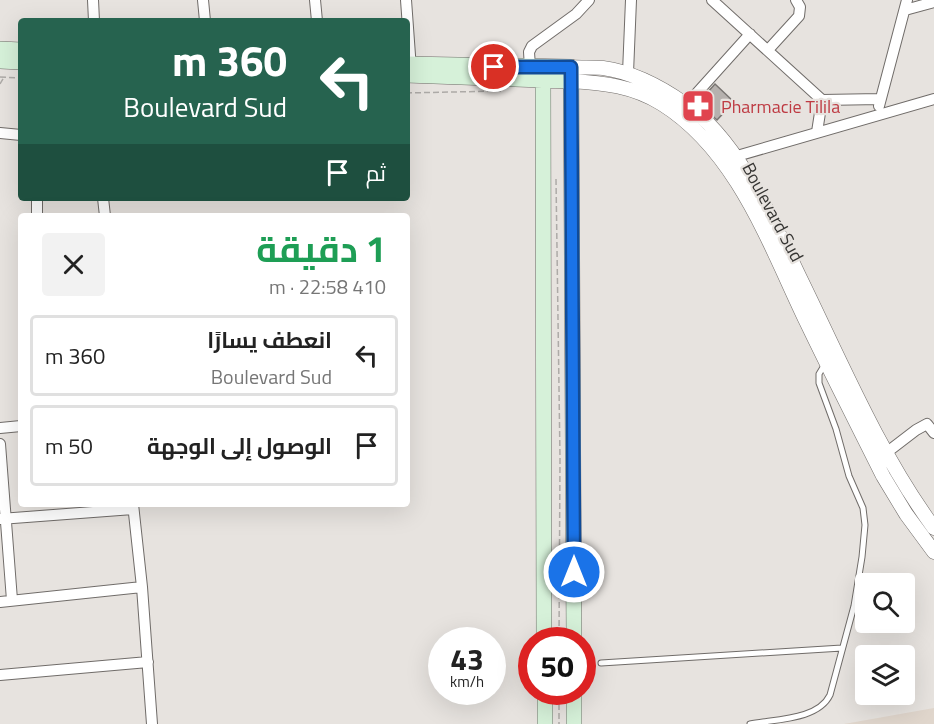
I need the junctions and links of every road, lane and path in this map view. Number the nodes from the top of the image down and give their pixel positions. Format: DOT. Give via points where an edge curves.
graph roads {
  1 [pos="93,0"];
  2 [pos="203,0"];
  3 [pos="315,0"];
  4 [pos="406,0"];
  5 [pos="589,0"];
  6 [pos="631,0"];
  7 [pos="712,0"];
  8 [pos="796,0"];
  9 [pos="934,2"];
  10 [pos="906,5"];
  11 [pos="94,18"];
  12 [pos="205,18"];
  13 [pos="317,18"];
  14 [pos="407,18"];
  15 [pos="750,34"];
  16 [pos="0,49"];
  17 [pos="18,50"];
  18 [pos="768,50"];
  19 [pos="0,61"];
  20 [pos="18,62"];
  21 [pos="410,69"];
  22 [pos="539,71"];
  23 [pos="628,73"];
  24 [pos="571,74"];
  25 [pos="0,77"];
  26 [pos="4,77"];
  27 [pos="18,78"];
  28 [pos="0,84"];
  29 [pos="508,88"];
  30 [pos="410,93"];
  31 [pos="880,99"];
  32 [pos="934,99"];
  33 [pos="822,100"];
  34 [pos="687,104"];
  35 [pos="878,115"];
  36 [pos="817,132"];
  37 [pos="0,133"];
  38 [pos="18,135"];
  39 [pos="729,158"];
  40 [pos="556,169"];
  41 [pos="826,363"];
  42 [pos="932,425"];
  43 [pos="18,426"];
  44 [pos="0,428"];
  45 [pos="0,444"];
  46 [pos="886,453"];
  47 [pos="133,507"];
  48 [pos="3,519"];
  49 [pos="934,528"];
  50 [pos="934,552"];
  51 [pos="142,587"];
  52 [pos="12,600"];
  53 [pos="0,602"];
  54 [pos="544,627"];
  55 [pos="559,627"];
  56 [pos="574,627"];
  57 [pos="842,648"];
  58 [pos="148,662"];
  59 [pos="601,663"];
  60 [pos="0,675"];
  61 [pos="547,705"];
  62 [pos="553,705"];
  63 [pos="574,705"];
  64 [pos="152,724"];
  65 [pos="545,724"];
  66 [pos="559,724"];
  67 [pos="574,724"];
  68 [pos="750,724"];
  1 -- 11 [label="street"];
  2 -- 12 [label="street"];
  3 -- 13 [label="street"];
  4 -- 14 [label="street"];
  5 -- 22 [label="street" via="532,46 529,52"];
  6 -- 23 [label="street"];
  7 -- 15 [label="street"];
  8 -- 18 [label="street" via="799,16"];
  9 -- 10 [label="street"];
  10 -- 31 [label="street"];
  15 -- 18 [label="street"];
  15 -- 34 [label="street"];
  16 -- 17 [label="main road"];
  18 -- 33 [label="street"];
  19 -- 20 [label="main road"];
  21 -- 22 [label="main road, Boulevard Sud"];
  22 -- 24 [label="main road, Boulevard Sud"];
  22 -- 54 [label="main road"];
  23 -- 24 [label="street, Boulevard Sud" via="601,68"];
  23 -- 34 [label="street, Boulevard Sud"];
  24 -- 39 [label="street, Boulevard Sud" via="637,91 662,104"];
  24 -- 56 [label="main road"];
  25 -- 26 [label="path"];
  26 -- 27 [label="path"];
  26 -- 28 [label="path"];
  29 -- 30 [label="path" via="500,92"];
  31 -- 33 [label="street"];
  31 -- 35 [label="street"];
  32 -- 35 [label="street"];
  33 -- 36 [label="street"];
  34 -- 39 [label="street, Boulevard Sud"];
  35 -- 36 [label="street"];
  36 -- 39 [label="street"];
  37 -- 38 [label="street"];
  39 -- 41 [label="street, Boulevard Sud"];
  39 -- 46 [label="street, Boulevard Sud" via="786,249"];
  40 -- 55 [label="path"];
  41 -- 50 [label="street, Boulevard Sud" via="883,476"];
  41 -- 57 [label="lane" via="820,370 819,383 863,508 865,525 859,582"];
  42 -- 46 [label="street" via="916,430"];
  43 -- 44 [label="street"];
  45 -- 48 [label="street"];
  46 -- 49 [label="street, Boulevard Sud"];
  47 -- 48 [label="street"];
  47 -- 51 [label="street"];
  48 -- 52 [label="street"];
  51 -- 52 [label="street"];
  51 -- 58 [label="street"];
  52 -- 53 [label="street"];
  57 -- 59 [label="lane"];
  57 -- 68 [label="lane" via="830,695 822,707 808,714"];
  58 -- 60 [label="street"];
  58 -- 64 [label="street"];
  61 -- 65 [label="main road"];
  62 -- 66 [label="path"];
  63 -- 67 [label="main road"];
}
